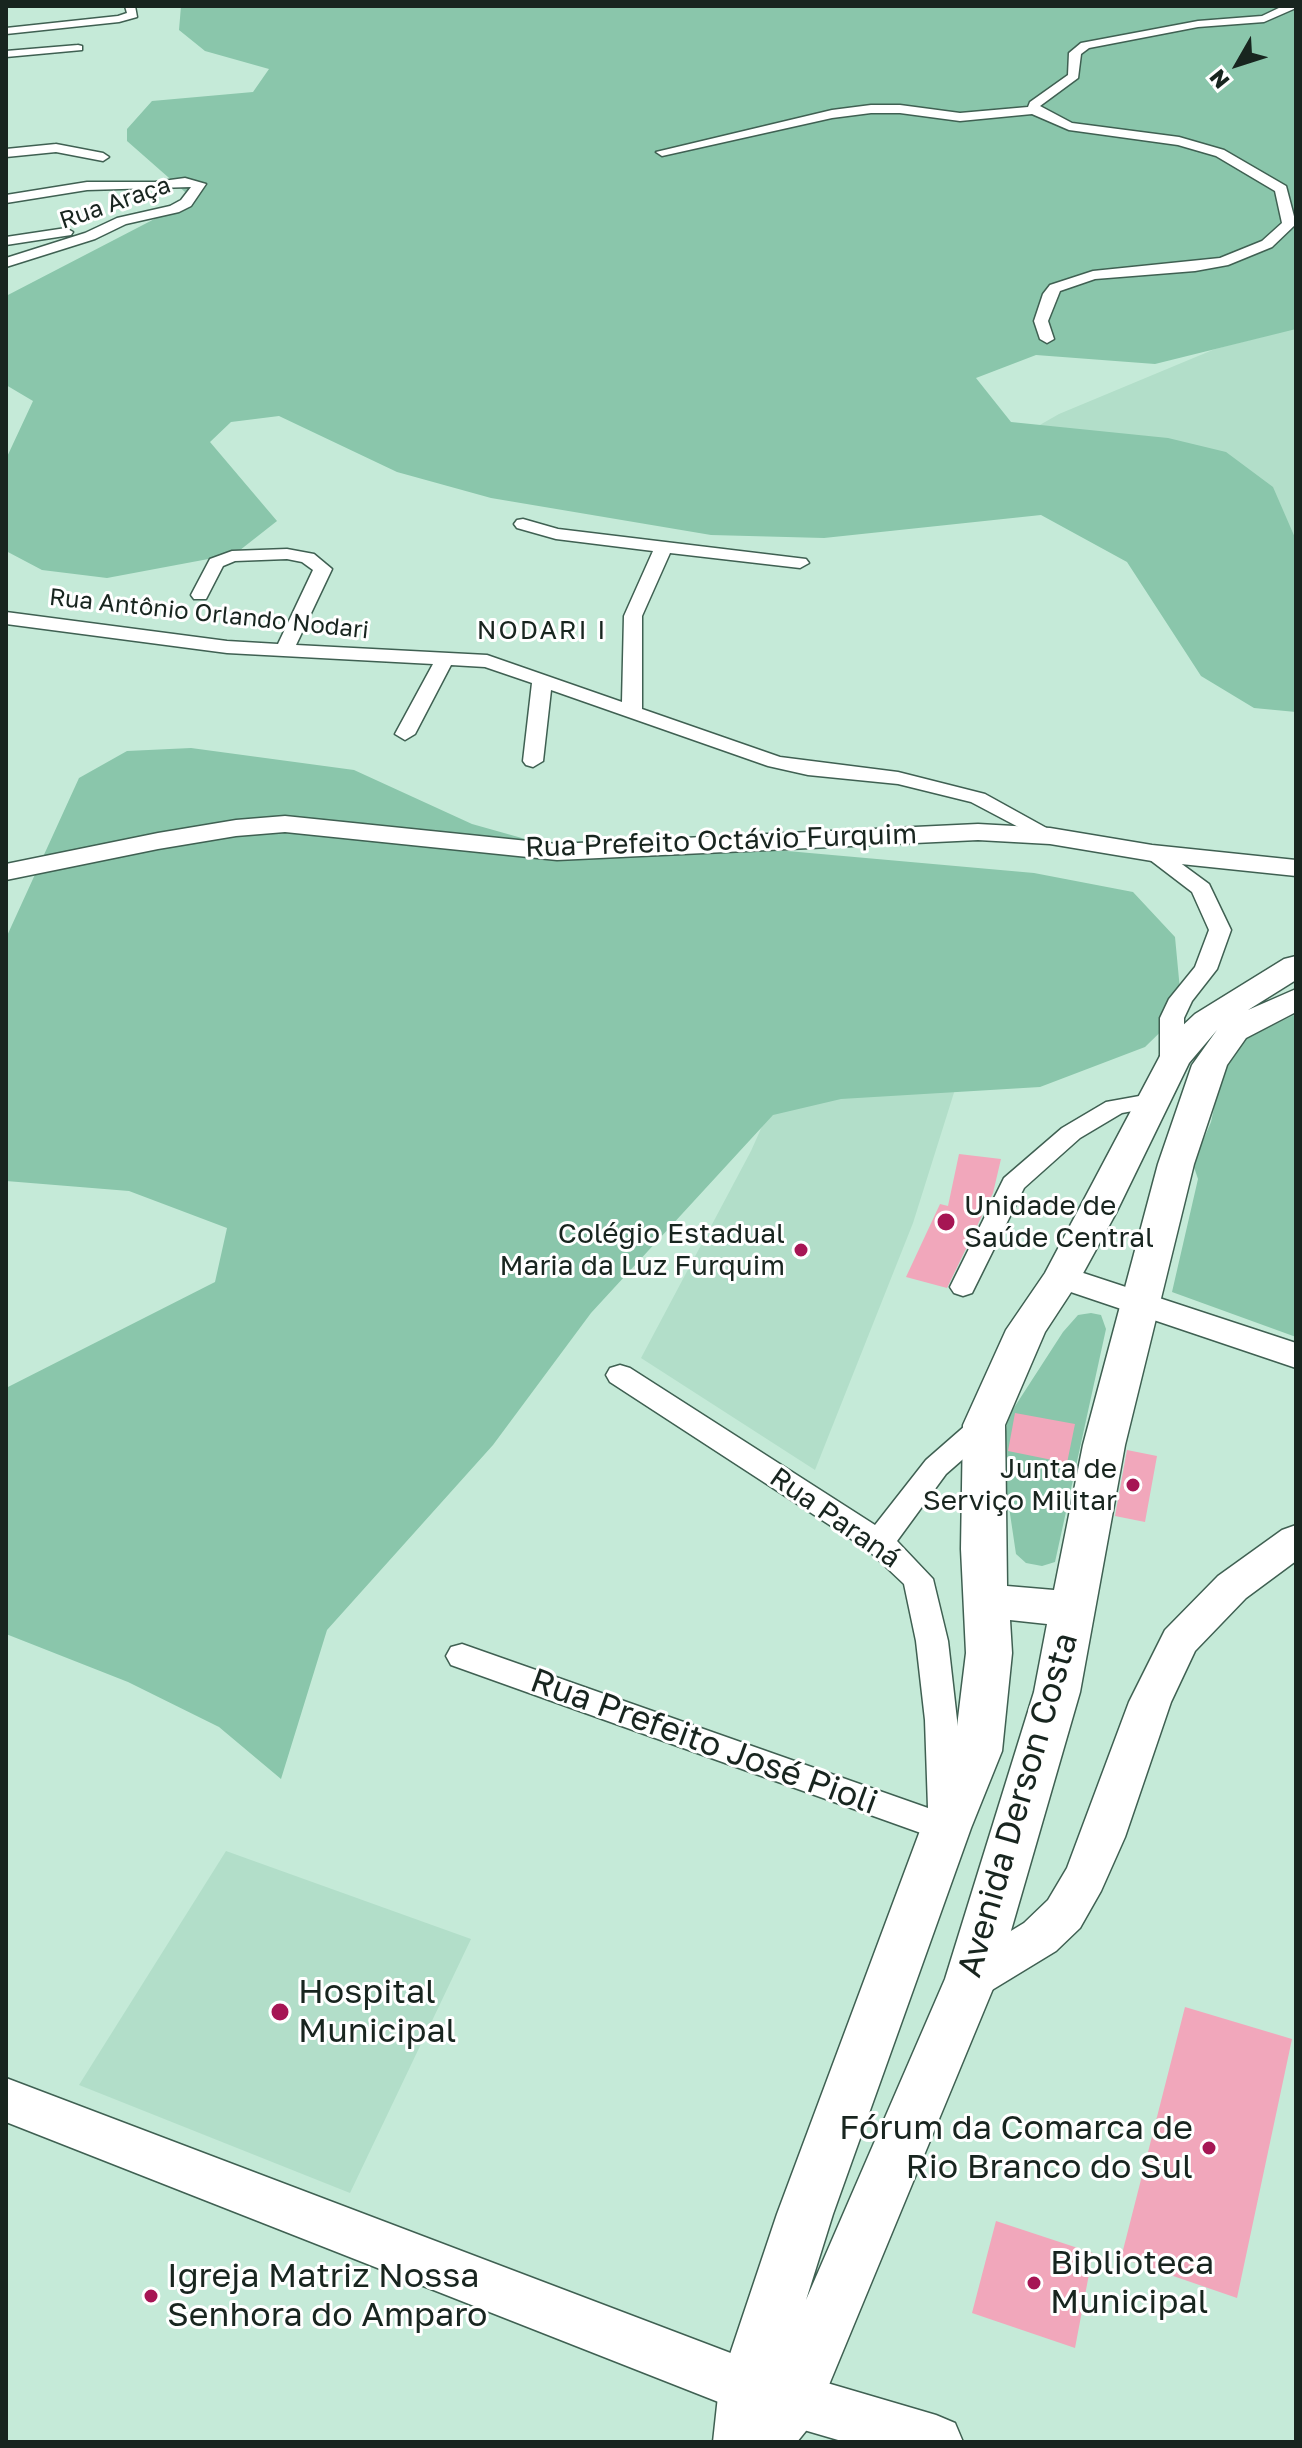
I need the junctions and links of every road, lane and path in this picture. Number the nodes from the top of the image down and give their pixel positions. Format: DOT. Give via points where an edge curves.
graph roads {
  1 [pos="130,6"];
  2 [pos="1292,6"];
  3 [pos="6,31"];
  4 [pos="78,48"];
  5 [pos="6,54"];
  6 [pos="1034,110"];
  7 [pos="662,152"];
  8 [pos="6,153"];
  9 [pos="103,157"];
  10 [pos="6,199"];
  11 [pos="105,229"];
  12 [pos="6,241"];
  13 [pos="6,263"];
  14 [pos="1047,339"];
  15 [pos="523,524"];
  16 [pos="664,547"];
  17 [pos="800,563"];
  18 [pos="200,595"];
  19 [pos="6,618"];
  20 [pos="284,650"];
  21 [pos="446,657"];
  22 [pos="542,680"];
  23 [pos="632,711"];
  24 [pos="405,734"];
  25 [pos="533,761"];
  26 [pos="1050,836"];
  27 [pos="1152,853"];
  28 [pos="1296,868"];
  29 [pos="6,872"];
  30 [pos="1296,966"];
  31 [pos="1296,999"];
  32 [pos="1172,1063"];
  33 [pos="1156,1100"];
  34 [pos="1062,1277"];
  35 [pos="963,1287"];
  36 [pos="1140,1301"];
  37 [pos="1296,1356"];
  38 [pos="620,1375"];
  39 [pos="984,1425"];
  40 [pos="1296,1540"];
  41 [pos="879,1542"];
  42 [pos="986,1601"];
  43 [pos="1073,1609"];
  44 [pos="462,1656"];
  45 [pos="946,1828"];
  46 [pos="971,1979"];
  47 [pos="6,2100"];
  48 [pos="760,2418"];
  49 [pos="936,2442"];
  1 -- 3 [label="street" via="133,15 119,19"];
  2 -- 6 [label="street" via="1264,19 1198,24 1085,45 1075,53 1074,76 1039,100"];
  4 -- 5 [label="street"];
  6 -- 7 [label="street" via="960,117 871,109"];
  6 -- 14 [label="street" via="1069,126 1179,141 1220,153 1281,189 1289,224 1267,244 1223,262 1093,275 1055,288 1041,321"];
  8 -- 9 [label="street" via="56,148"];
  10 -- 11 [label="street, Rua Araça" via="87,186 200,184 174,209"];
  11 -- 12 [label="street"];
  11 -- 13 [label="street, Rua Araça"];
  15 -- 16 [label="street" via="556,534"];
  16 -- 17 [label="street"];
  16 -- 23 [label="street" via="633,616"];
  18 -- 20 [label="street" via="216,563 232,556 308,558 323,569"];
  19 -- 20 [label="street, Rua Antônio Orlando Nodari"];
  20 -- 21 [label="street, Rua Antônio Orlando Nodari"];
  21 -- 22 [label="street, Rua Antônio Orlando Nodari" via="487,661"];
  21 -- 24 [label="street"];
  22 -- 23 [label="street, Rua Antônio Orlando Nodari"];
  22 -- 25 [label="street"];
  23 -- 26 [label="street, Rua Antônio Orlando Nodari" via="775,762 898,778 978,798"];
  26 -- 27 [label="street, Rua Prefeito Octávio Furquim"];
  26 -- 29 [label="street, Rua Prefeito Octávio Furquim" via="978,832 557,852 285,824 158,841"];
  27 -- 28 [label="street, Rua Prefeito Octávio Furquim"];
  27 -- 32 [label="street" via="1201,889 1220,930 1206,969 1172,1018"];
  30 -- 32 [label="main road, Avenida Derson Costa" via="1207,1021"];
  31 -- 36 [label="main road, Avenida Derson Costa" via="1234,1031 1210,1065 1176,1164"];
  32 -- 33 [label="main road, Avenida Derson Costa"];
  33 -- 34 [label="main road, Avenida Derson Costa"];
  33 -- 35 [label="street" via="1115,1107 1071,1133 1013,1184"];
  34 -- 36 [label="street"];
  34 -- 39 [label="main road, Avenida Derson Costa" via="1026,1330"];
  36 -- 37 [label="street"];
  36 -- 43 [label="main road, Avenida Derson Costa" via="1104,1445"];
  38 -- 41 [label="street, Rua Paraná"];
  39 -- 41 [label="street" via="936,1467"];
  39 -- 42 [label="main road, Avenida Derson Costa"];
  40 -- 46 [label="street" via="1232,1587 1179,1641 1150,1702 1097,1851 1064,1914 1040,1937"];
  41 -- 45 [label="street, Rua Paraná" via="918,1579 934,1657"];
  42 -- 43 [label="main road"];
  42 -- 45 [label="main road, Avenida Derson Costa" via="989,1653 978,1751"];
  43 -- 46 [label="main road, Avenida Derson Costa" via="1057,1692"];
  44 -- 45 [label="street, Rua Prefeito José Pioli"];
  45 -- 48 [label="main road, Avenida Derson Costa" via="805,2214"];
  46 -- 48 [label="main road, Avenida Derson Costa"];
  47 -- 48 [label="street"];
  48 -- 49 [label="street"];
}
